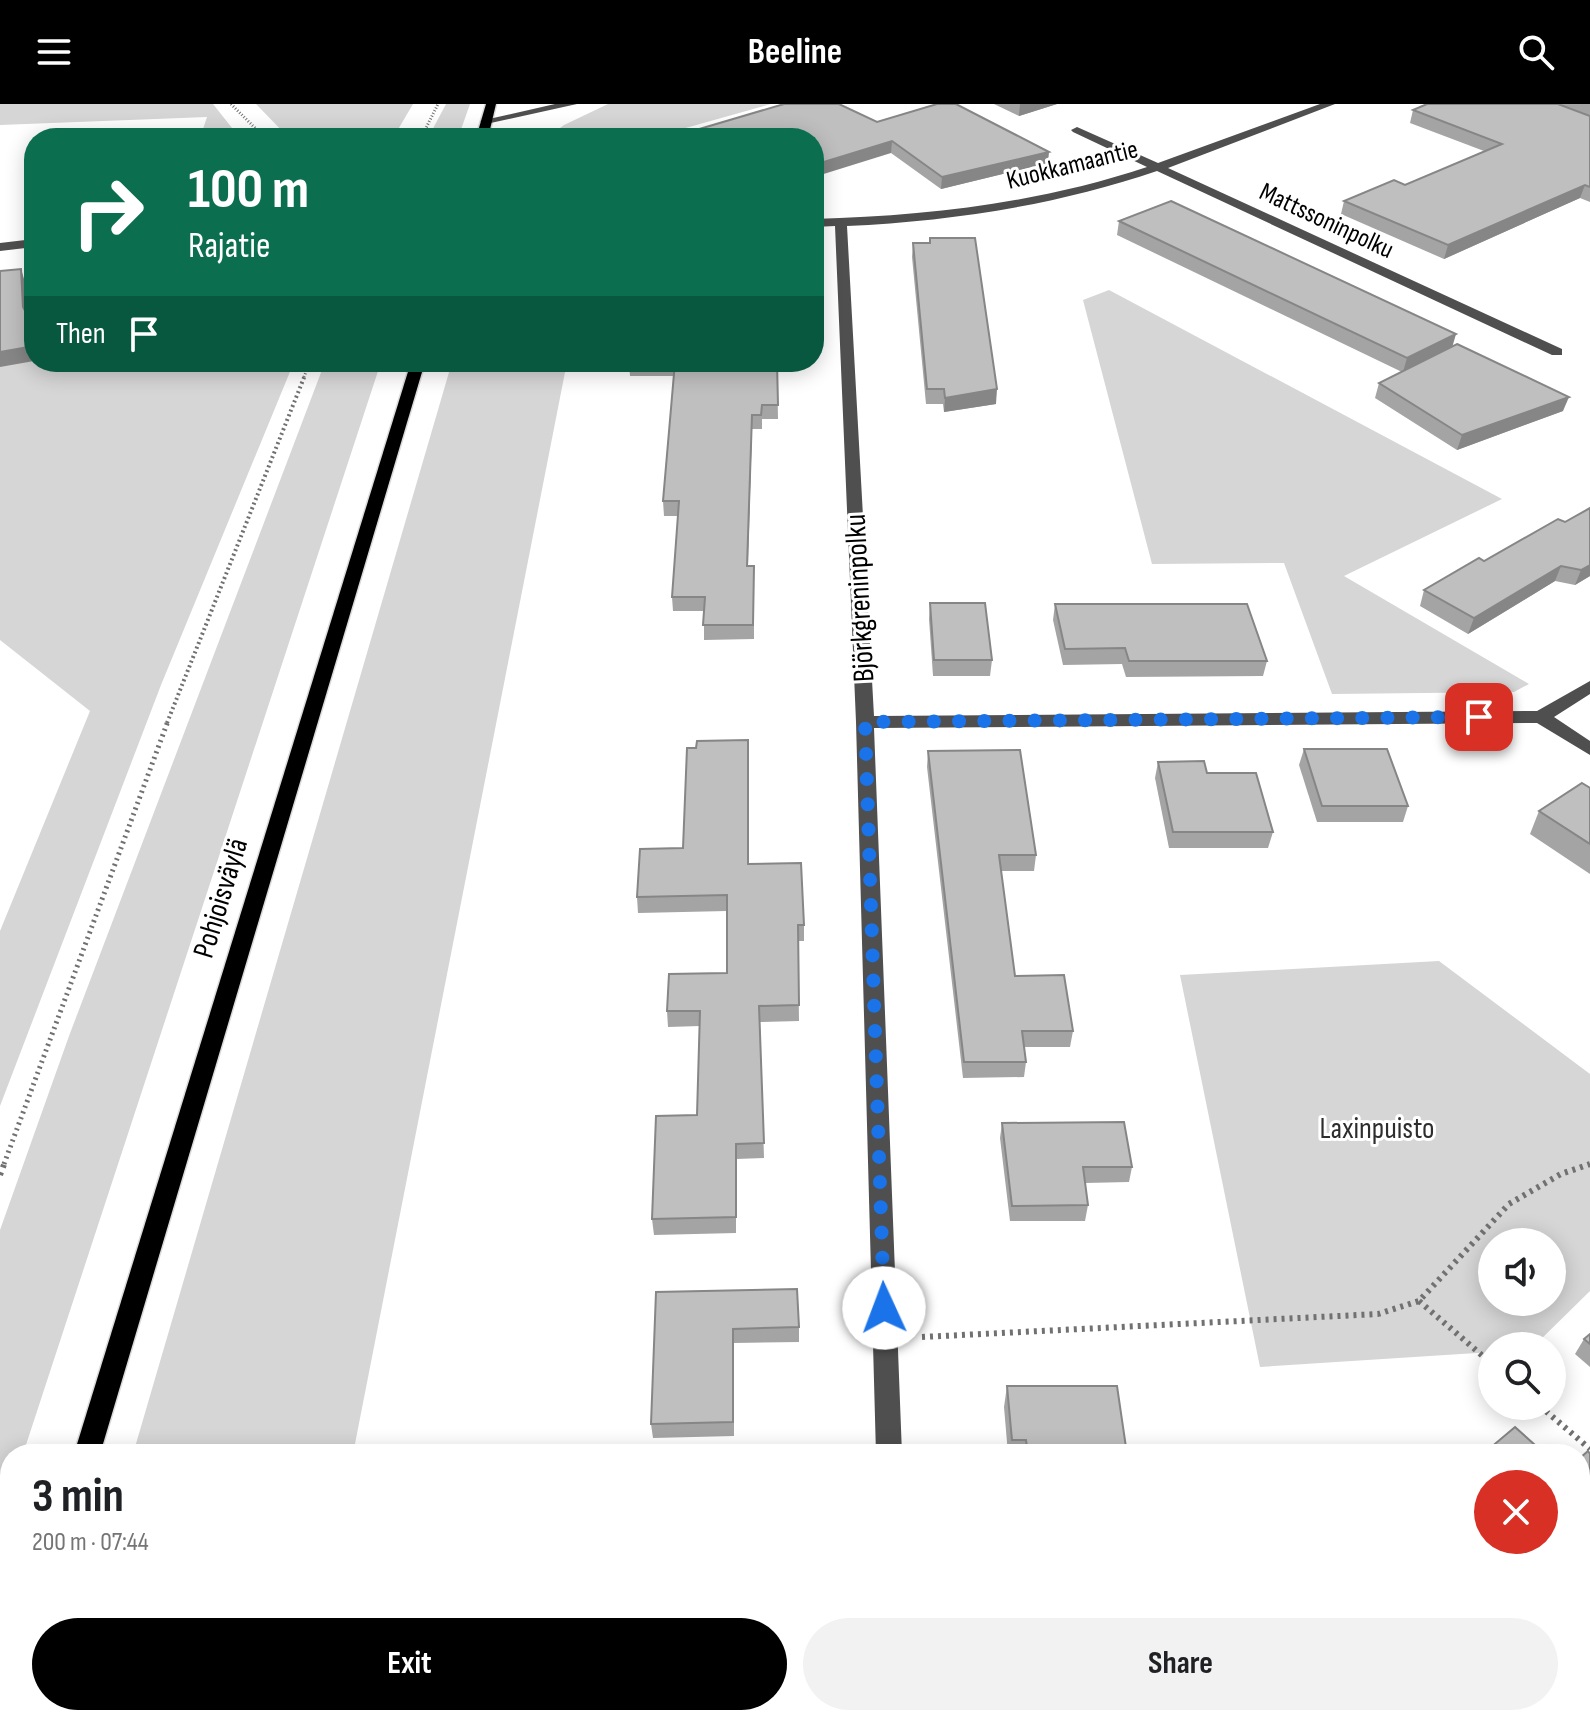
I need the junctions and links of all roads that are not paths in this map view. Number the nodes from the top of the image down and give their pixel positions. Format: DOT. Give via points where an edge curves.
graph roads {
  1 [pos="491,104"];
  2 [pos="572,104"];
  3 [pos="1330,104"];
  4 [pos="486,121"];
  5 [pos="484,128"];
  6 [pos="1077,130"];
  7 [pos="1155,166"];
  8 [pos="841,222"];
  9 [pos="824,223"];
  10 [pos="24,244"];
  11 [pos="0,247"];
  12 [pos="1557,352"];
  13 [pos="415,372"];
  14 [pos="1590,686"];
  15 [pos="1541,717"];
  16 [pos="865,722"];
  17 [pos="1590,749"];
  18 [pos="90,1444"];
  19 [pos="889,1444"];
  1 -- 4 [label="main road"];
  2 -- 4 [label="street"];
  3 -- 7 [label="street, Kuokkamaantie"];
  4 -- 5 [label="main road"];
  6 -- 7 [label="street, Mattssoninpolku"];
  7 -- 8 [label="street, Kuokkamaantie" via="1043,198"];
  7 -- 12 [label="street, Mattssoninpolku"];
  8 -- 9 [label="street, Kuokkamaantie"];
  8 -- 16 [label="street, Björkgreninpolku"];
  10 -- 11 [label="street"];
  13 -- 18 [label="main road, Pohjoisväylä"];
  14 -- 15 [label="street"];
  15 -- 16 [label="street"];
  15 -- 17 [label="street"];
  16 -- 19 [label="street, Björkgreninpolku"];
}
